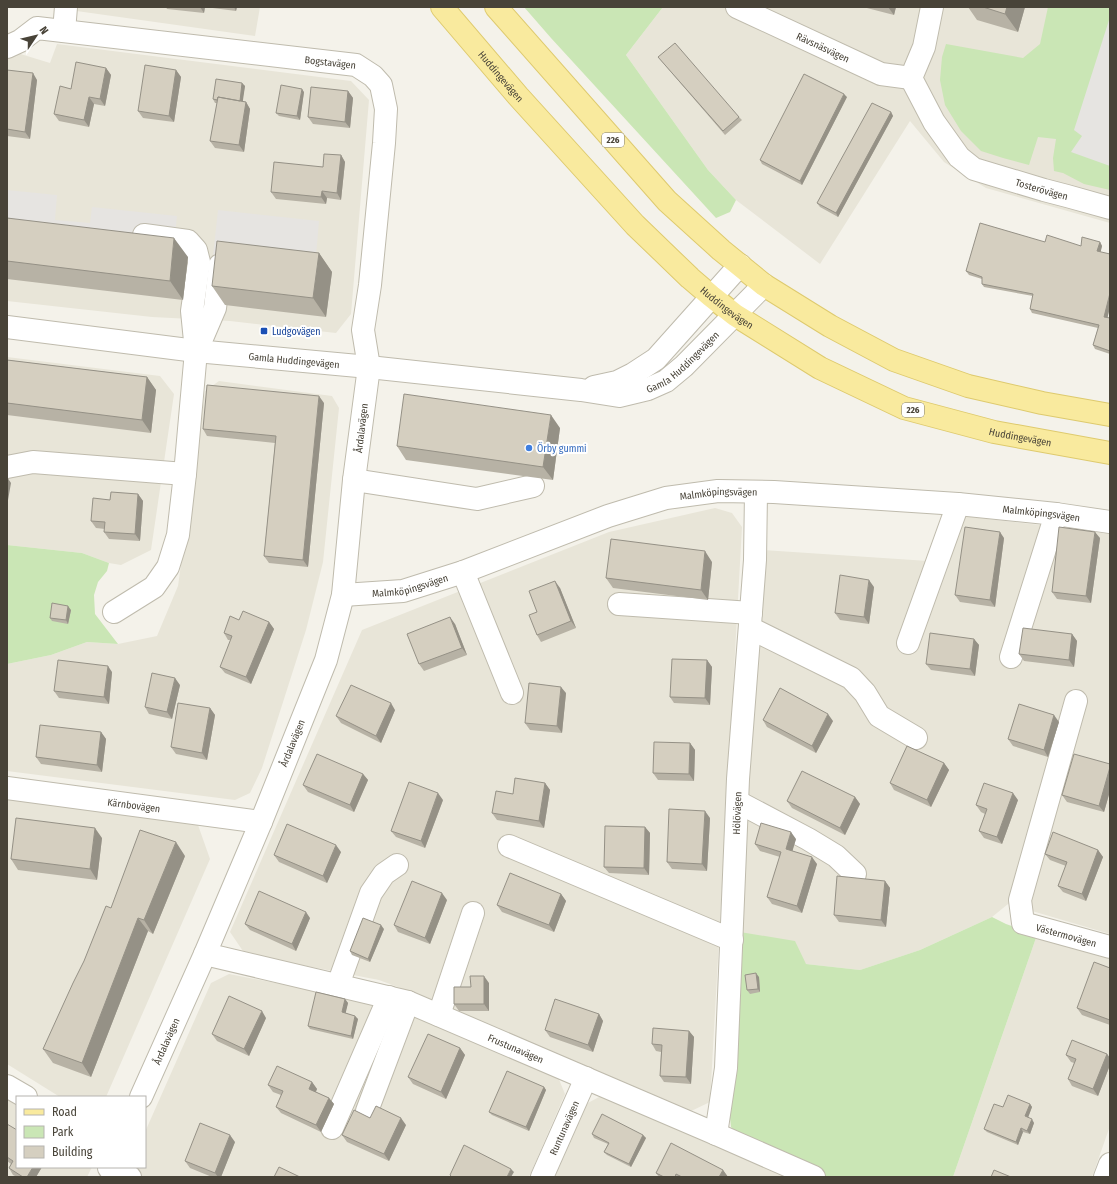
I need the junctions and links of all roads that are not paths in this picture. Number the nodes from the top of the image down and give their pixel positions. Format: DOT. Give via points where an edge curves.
graph roads {
  1 [pos="66,7"];
  2 [pos="442,7"];
  3 [pos="496,7"];
  4 [pos="737,7"];
  5 [pos="932,7"];
  6 [pos="64,32"];
  7 [pos="7,47"];
  8 [pos="911,78"];
  9 [pos="1110,208"];
  10 [pos="127,234"];
  11 [pos="222,249"];
  12 [pos="740,265"];
  13 [pos="764,285"];
  14 [pos="711,296"];
  15 [pos="735,315"];
  16 [pos="7,327"];
  17 [pos="196,351"];
  18 [pos="369,368"];
  19 [pos="581,390"];
  20 [pos="1110,415"];
  21 [pos="1110,452"];
  22 [pos="7,467"];
  23 [pos="185,474"];
  24 [pos="354,480"];
  25 [pos="533,486"];
  26 [pos="756,492"];
  27 [pos="958,504"];
  28 [pos="1056,514"];
  29 [pos="1110,522"];
  30 [pos="463,572"];
  31 [pos="343,595"];
  32 [pos="619,604"];
  33 [pos="114,612"];
  34 [pos="750,620"];
  35 [pos="908,644"];
  36 [pos="1011,657"];
  37 [pos="512,693"];
  38 [pos="1076,701"];
  39 [pos="916,738"];
  40 [pos="7,788"];
  41 [pos="738,802"];
  42 [pos="261,822"];
  43 [pos="509,846"];
  44 [pos="397,865"];
  45 [pos="855,874"];
  46 [pos="473,913"];
  47 [pos="732,940"];
  48 [pos="1110,947"];
  49 [pos="205,954"];
  50 [pos="338,985"];
  51 [pos="398,999"];
  52 [pos="439,1015"];
  53 [pos="586,1078"];
  54 [pos="7,1086"];
  55 [pos="24,1096"];
  56 [pos="141,1096"];
  57 [pos="367,1111"];
  58 [pos="332,1128"];
  59 [pos="716,1134"];
  60 [pos="1110,1164"];
  61 [pos="111,1168"];
  62 [pos="809,1176"];
  63 [pos="130,1177"];
  64 [pos="542,1177"];
  65 [pos="1104,1177"];
  1 -- 6 [label="street"];
  2 -- 14 [label="main road, Huddingevägen / 226" via="518,96 635,225"];
  3 -- 12 [label="main road, 226" via="667,201"];
  4 -- 8 [label="street, Rävsnäsvägen" via="881,74"];
  5 -- 8 [label="street" via="924,47"];
  6 -- 7 [label="street, Bogstavägen" via="38,28"];
  6 -- 18 [label="street, Bogstavägen" via="356,65 373,76 381,85 386,109 370,285 363,330"];
  8 -- 9 [label="street, Tosterövägen" via="934,122 959,157 974,169"];
  10 -- 17 [label="street" via="188,241 196,250 199,262 192,311"];
  11 -- 17 [label="street" via="215,308"];
  12 -- 13 [label="main road, 226"];
  12 -- 14 [label="street, Gamla Huddingevägen"];
  13 -- 15 [label="street, Gamla Huddingevägen"];
  13 -- 20 [label="main road, 226" via="830,326 894,360 968,386"];
  14 -- 15 [label="main road, Huddingevägen / 226"];
  14 -- 19 [label="street, Gamla Huddingevägen" via="656,359 617,382"];
  15 -- 19 [label="street, Gamla Huddingevägen" via="684,366 660,384 619,396"];
  15 -- 21 [label="main road, Huddingevägen / 226" via="820,368 904,408 994,432"];
  16 -- 17 [label="street, Gamla Huddingevägen"];
  17 -- 18 [label="street, Gamla Huddingevägen"];
  17 -- 23 [label="street"];
  18 -- 19 [label="street, Gamla Huddingevägen"];
  18 -- 24 [label="street, Årdalavägen"];
  22 -- 23 [label="street" via="33,462"];
  23 -- 33 [label="street" via="178,535 168,567 154,587"];
  24 -- 25 [label="street" via="477,499"];
  24 -- 31 [label="street, Årdalavägen"];
  26 -- 27 [label="street, Malmköpingsvägen"];
  26 -- 30 [label="street, Malmköpingsvägen" via="718,491 666,498 608,516"];
  26 -- 34 [label="street, Hölövägen" via="755,560"];
  27 -- 28 [label="street, Malmköpingsvägen"];
  27 -- 35 [label="street"];
  28 -- 29 [label="street, Malmköpingsvägen"];
  28 -- 36 [label="street"];
  30 -- 31 [label="street, Malmköpingsvägen" via="403,591"];
  30 -- 37 [label="street"];
  31 -- 42 [label="street, Årdalavägen" via="326,660"];
  32 -- 34 [label="street"];
  34 -- 39 [label="street" via="851,678 865,693 879,716"];
  34 -- 41 [label="street, Hölövägen"];
  38 -- 48 [label="street, Västermovägen" via="1020,900 1023,923"];
  40 -- 42 [label="street, Kärnbovägen"];
  41 -- 45 [label="street" via="836,856"];
  41 -- 47 [label="street, Hölövägen"];
  42 -- 49 [label="street, Årdalavägen"];
  43 -- 47 [label="street"];
  44 -- 50 [label="street" via="384,874 371,893"];
  46 -- 52 [label="street"];
  47 -- 59 [label="street, Hölövägen" via="726,1068"];
  49 -- 50 [label="street, Frustunavägen"];
  49 -- 56 [label="street, Årdalavägen"];
  50 -- 51 [label="street, Frustunavägen"];
  51 -- 52 [label="street, Frustunavägen"];
  51 -- 57 [label="street"];
  51 -- 58 [label="street"];
  52 -- 53 [label="street, Frustunavägen"];
  53 -- 59 [label="street, Frustunavägen"];
  53 -- 64 [label="street, Runtunavägen"];
  54 -- 55 [label="street"];
  59 -- 62 [label="street, Frustunavägen"];
  60 -- 65 [label="street"];
  61 -- 63 [label="street"];
}
